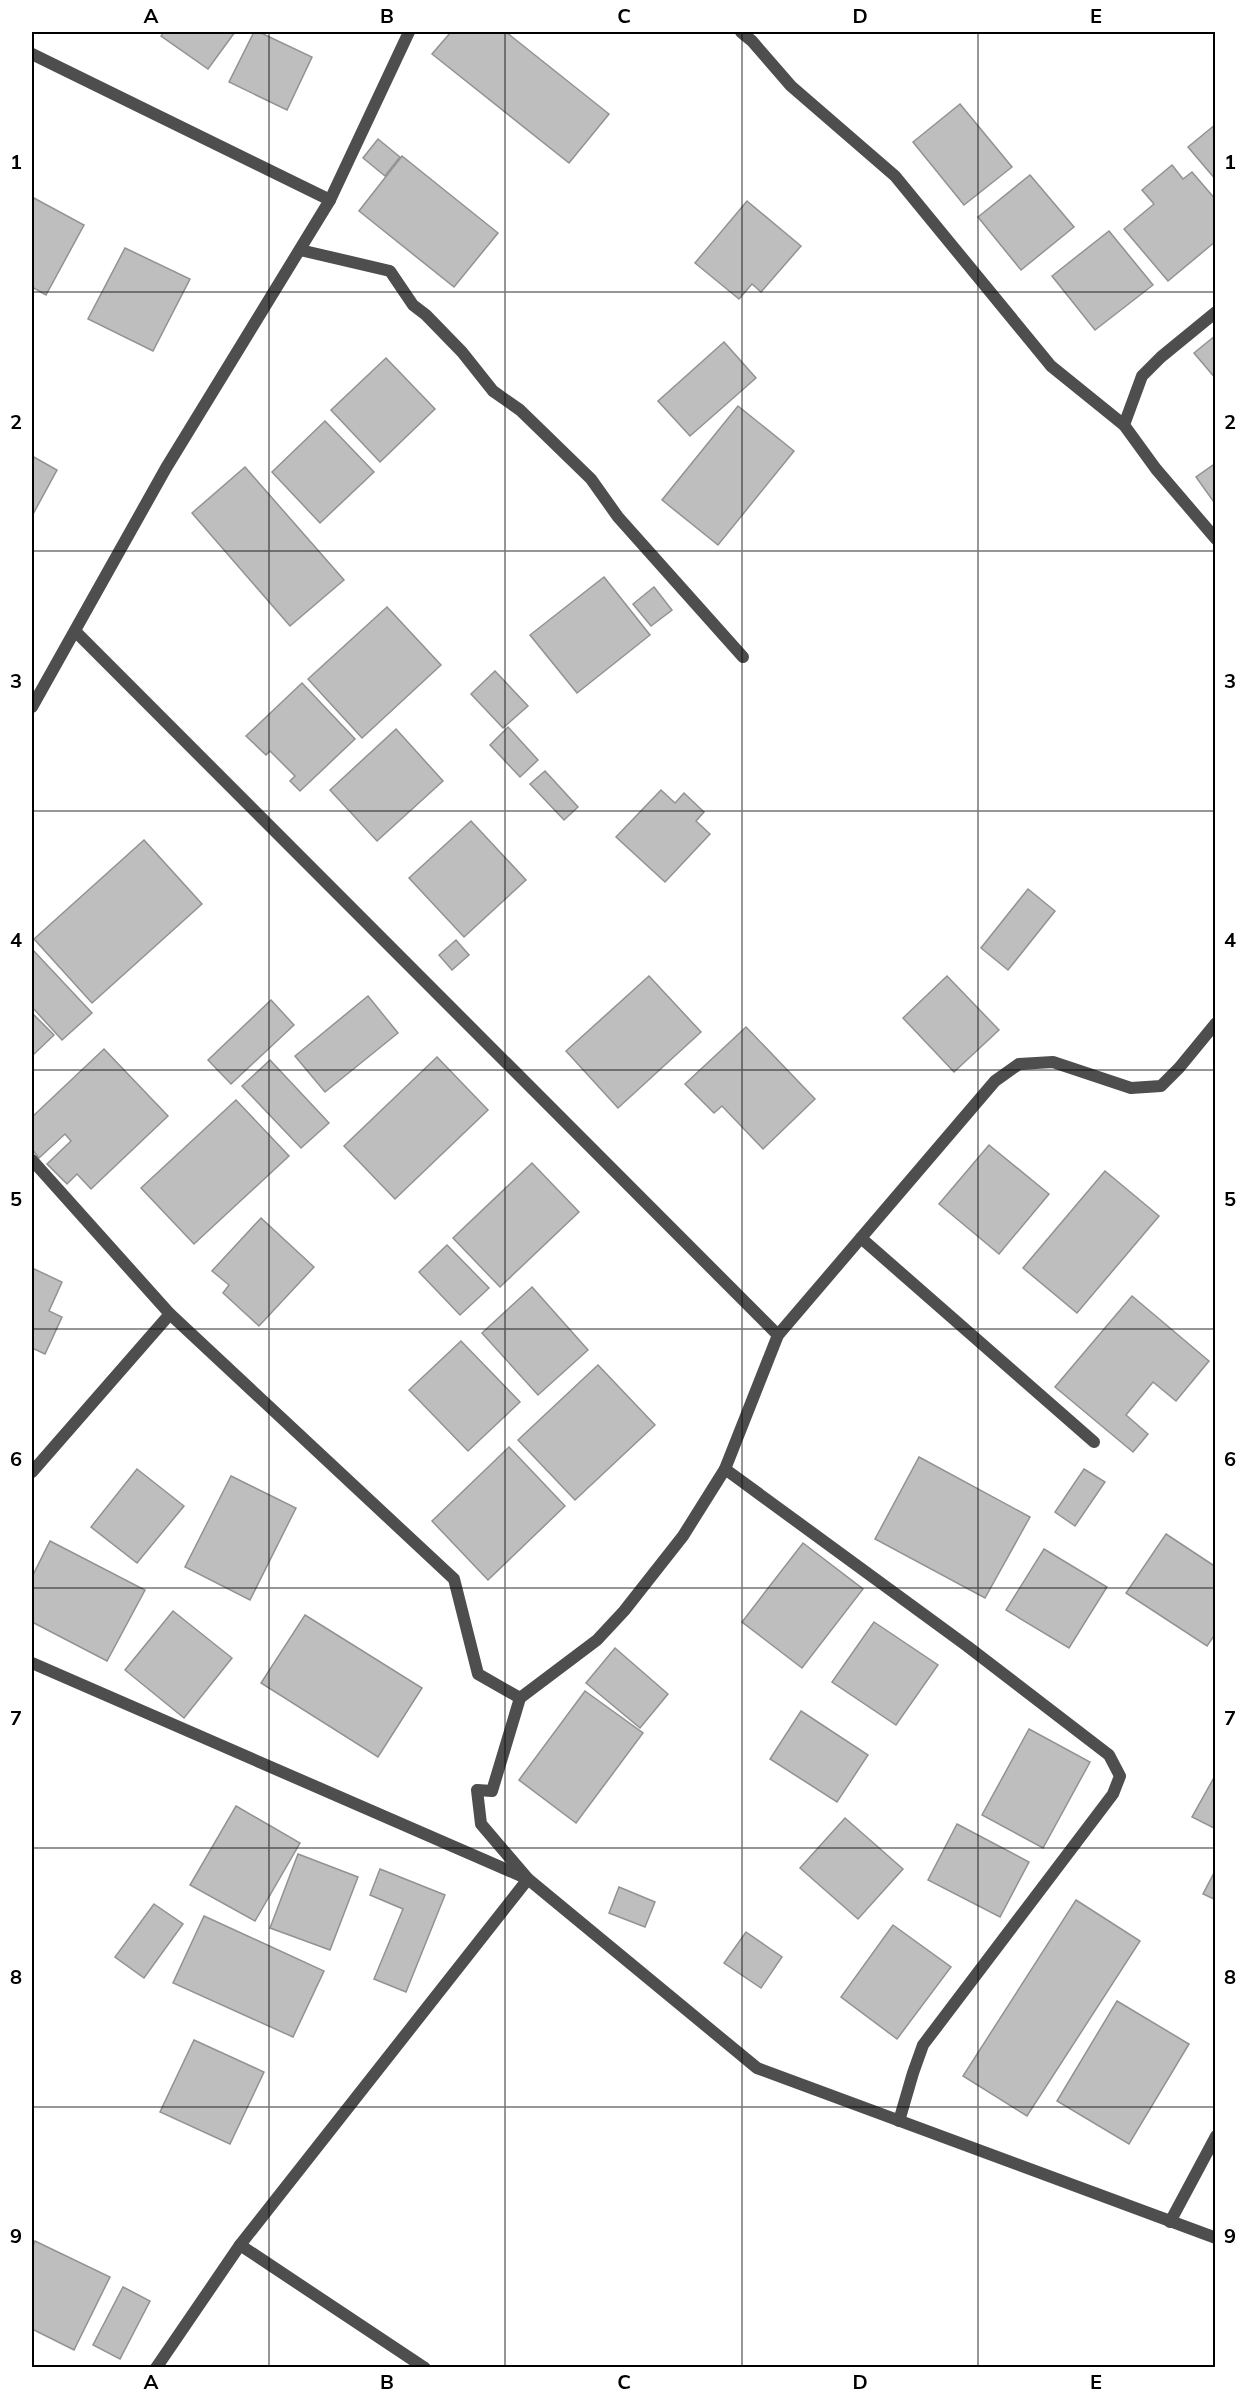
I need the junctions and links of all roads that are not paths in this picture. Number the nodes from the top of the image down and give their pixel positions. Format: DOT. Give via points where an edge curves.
graph roads {
  1 [pos="409,32"];
  2 [pos="741,32"];
  3 [pos="32,54"];
  4 [pos="330,200"];
  5 [pos="300,250"];
  6 [pos="1215,312"];
  7 [pos="1124,425"];
  8 [pos="1215,539"];
  9 [pos="75,631"];
  10 [pos="743,657"];
  11 [pos="32,707"];
  12 [pos="1215,1023"];
  13 [pos="32,1160"];
  14 [pos="861,1238"];
  15 [pos="170,1314"];
  16 [pos="778,1335"];
  17 [pos="1094,1442"];
  18 [pos="725,1468"];
  19 [pos="32,1472"];
  20 [pos="32,1663"];
  21 [pos="520,1698"];
  22 [pos="528,1879"];
  23 [pos="899,2121"];
  24 [pos="1215,2136"];
  25 [pos="1170,2222"];
  26 [pos="1215,2238"];
  27 [pos="240,2245"];
  28 [pos="156,2367"];
  29 [pos="425,2367"];
  1 -- 4 [label="street"];
  2 -- 7 [label="street" via="791,86 895,176 1051,366"];
  3 -- 4 [label="street"];
  4 -- 5 [label="street"];
  5 -- 9 [label="street" via="166,468"];
  5 -- 10 [label="street" via="390,271 413,305 462,352 493,391 520,410 591,479 618,517"];
  6 -- 7 [label="street" via="1142,376"];
  7 -- 8 [label="street"];
  9 -- 11 [label="street"];
  9 -- 16 [label="street"];
  12 -- 14 [label="street" via="1161,1086 1131,1088 1053,1062 1018,1064 995,1081"];
  13 -- 15 [label="street"];
  14 -- 16 [label="street"];
  14 -- 17 [label="street"];
  15 -- 19 [label="street"];
  15 -- 21 [label="street" via="454,1579 478,1674"];
  16 -- 18 [label="street"];
  18 -- 21 [label="street" via="683,1536 624,1611 597,1640"];
  18 -- 23 [label="street" via="1109,1755 1120,1776 1113,1794 923,2045"];
  20 -- 22 [label="street"];
  21 -- 22 [label="street" via="492,1791 477,1790 481,1824"];
  22 -- 23 [label="street" via="757,2068"];
  22 -- 27 [label="street"];
  23 -- 25 [label="street"];
  24 -- 25 [label="street"];
  25 -- 26 [label="street"];
  27 -- 28 [label="street"];
  27 -- 29 [label="street"];
}
